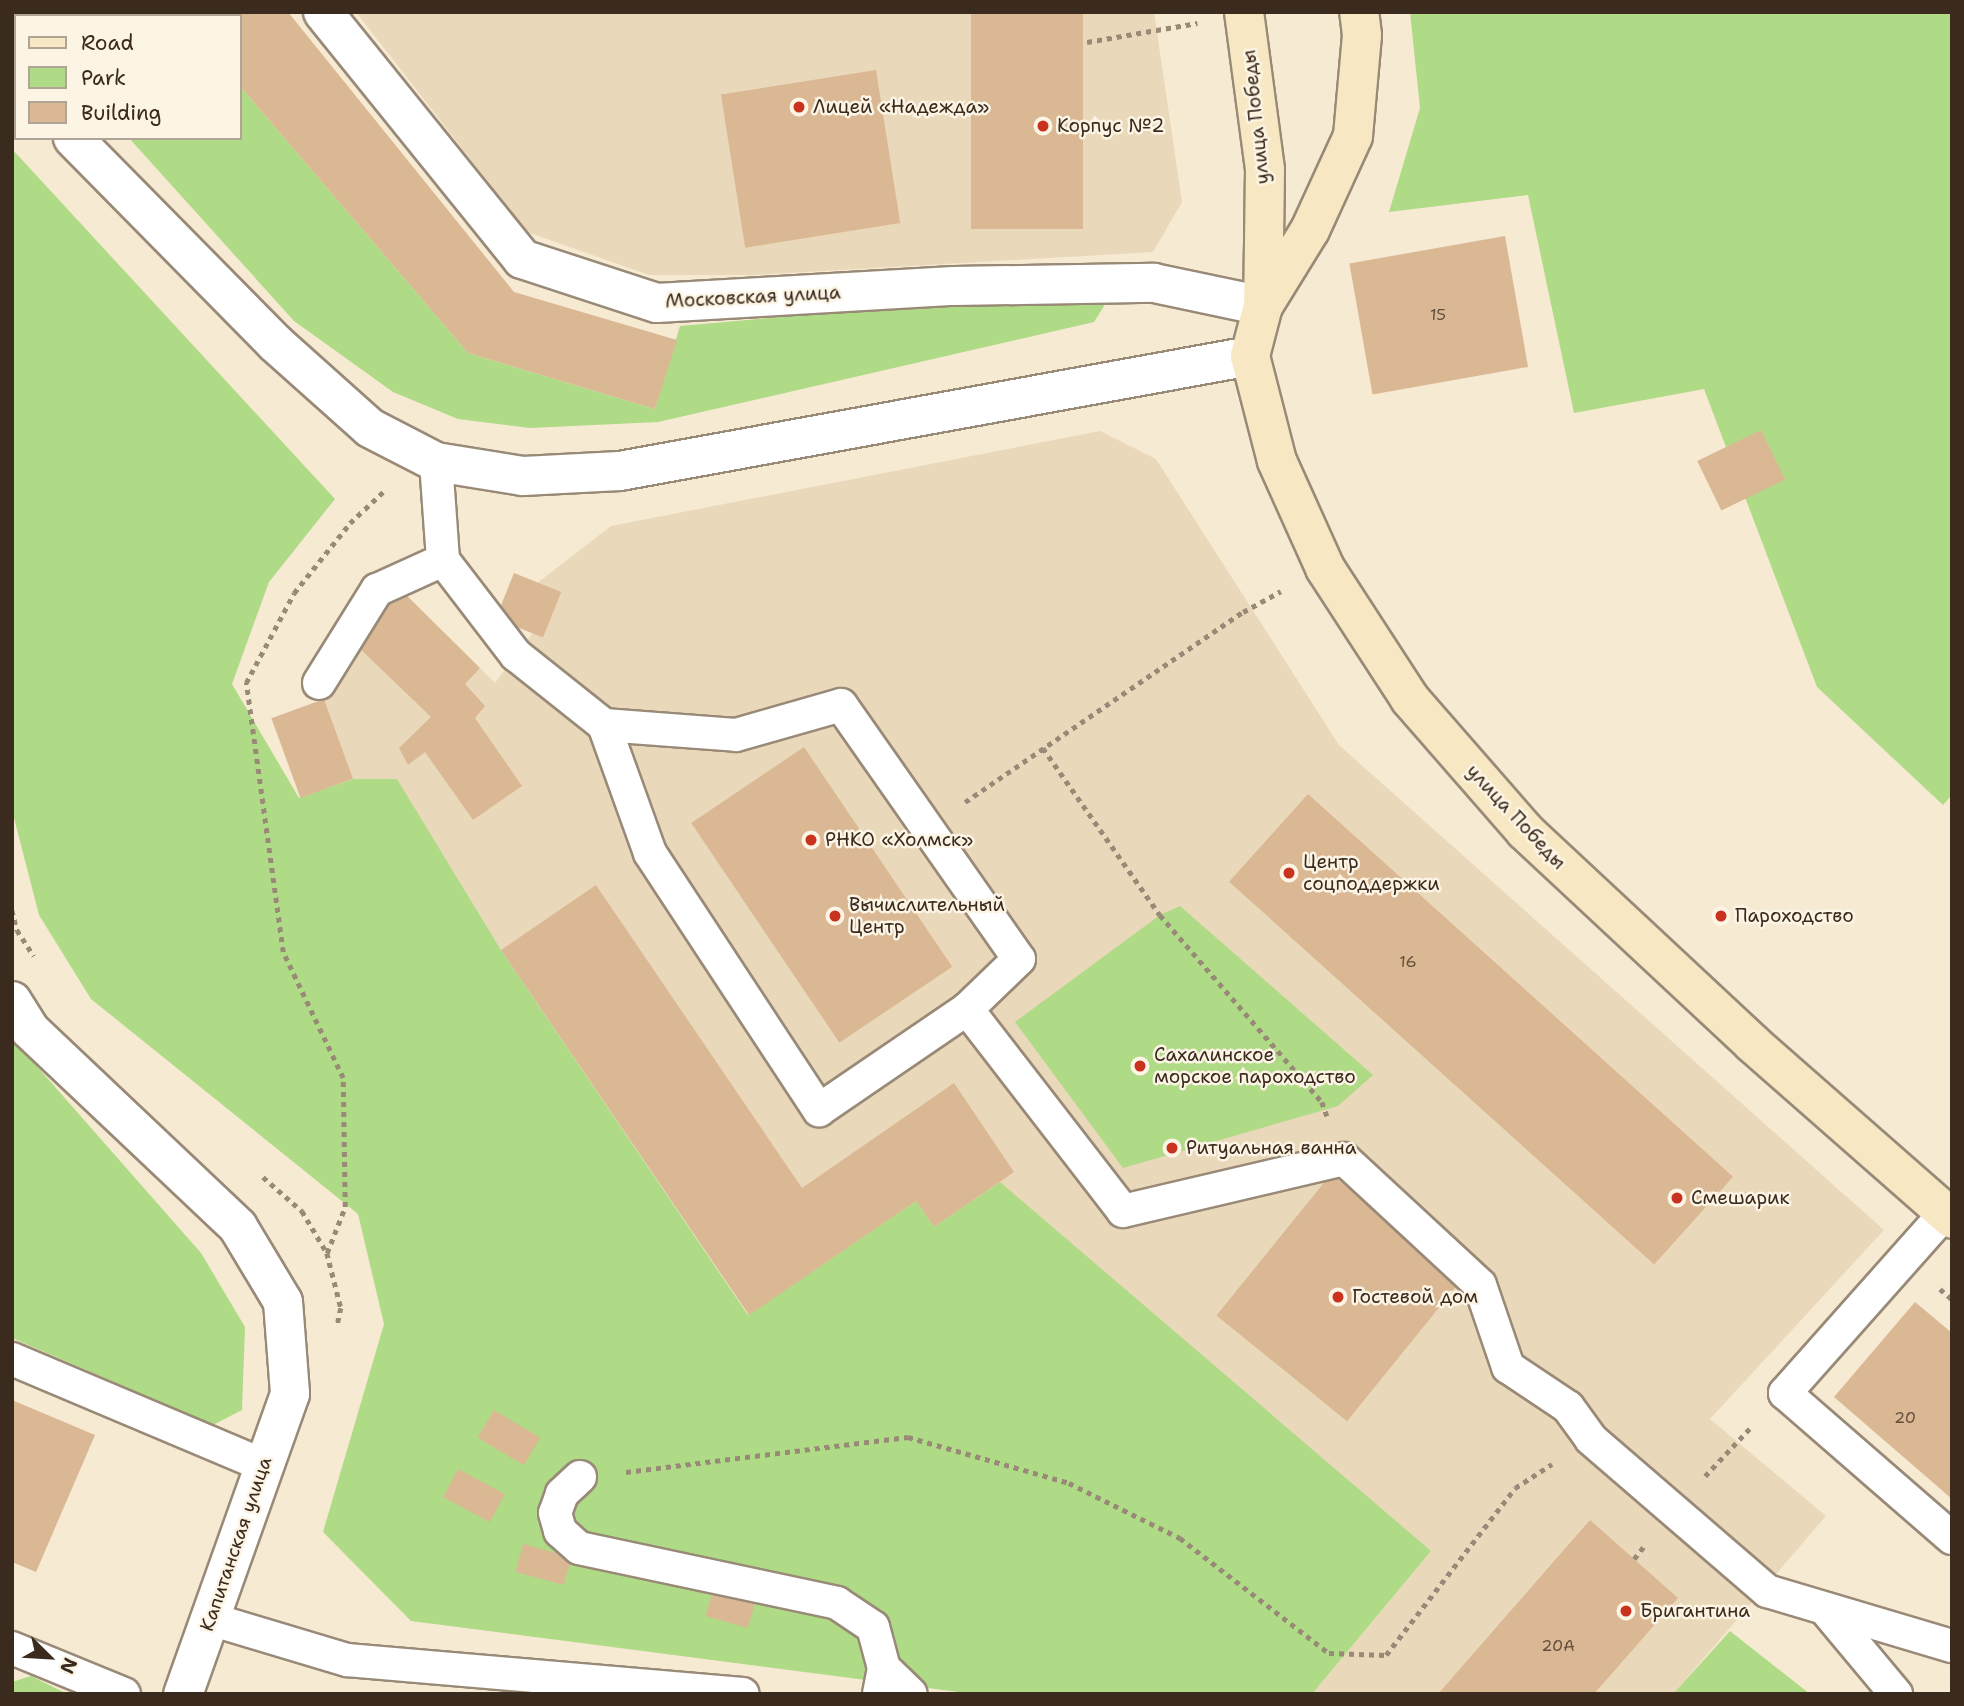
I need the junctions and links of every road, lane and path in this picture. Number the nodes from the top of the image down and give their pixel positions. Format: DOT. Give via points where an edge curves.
graph roads {
  1 [pos="323,12"];
  2 [pos="1244,12"];
  3 [pos="1359,12"];
  4 [pos="1193,23"];
  5 [pos="1087,42"];
  6 [pos="75,140"];
  7 [pos="1263,306"];
  8 [pos="1250,356"];
  9 [pos="436,462"];
  10 [pos="386,489"];
  11 [pos="443,560"];
  12 [pos="1243,612"];
  13 [pos="319,683"];
  14 [pos="604,725"];
  15 [pos="1043,748"];
  16 [pos="992,783"];
  17 [pos="12,1002"];
  18 [pos="967,1009"];
  19 [pos="1344,1159"];
  20 [pos="1948,1216"];
  21 [pos="327,1253"];
  22 [pos="12,1359"];
  23 [pos="1785,1393"];
  24 [pos="1591,1439"];
  25 [pos="263,1465"];
  26 [pos="1711,1469"];
  27 [pos="580,1477"];
  28 [pos="1952,1538"];
  29 [pos="1825,1609"];
  30 [pos="210,1619"];
  31 [pos="1952,1646"];
  32 [pos="12,1648"];
  33 [pos="882,1681"];
  34 [pos="124,1694"];
  35 [pos="183,1694"];
  36 [pos="743,1694"];
  37 [pos="911,1694"];
  38 [pos="1896,1694"];
  1 -- 7 [label="street, Московская улица" via="522,259 657,303 954,286 1154,283"];
  2 -- 7 [label="main road, улица Победы" via="1265,170"];
  3 -- 7 [label="main road, улица Победы" via="1362,35 1353,136 1310,230"];
  4 -- 5 [label="path"];
  6 -- 9 [label="street" via="285,352 370,428"];
  7 -- 8 [label="main road, улица Победы"];
  8 -- 9 [label="street" via="620,471 523,476"];
  8 -- 20 [label="main road, улица Победы" via="1277,461 1325,568 1410,699 1554,859"];
  9 -- 11 [label="lane"];
  10 -- 21 [label="path" via="350,523 294,593 246,683 283,952 343,1077 345,1207"];
  11 -- 13 [label="lane" via="377,590"];
  11 -- 14 [label="lane" via="516,655"];
  12 -- 15 [label="path"];
  14 -- 18 [label="lane" via="650,853 818,1110"];
  14 -- 18 [label="lane" via="736,735 841,705 1019,959"];
  15 -- 16 [label="path"];
  15 -- 19 [label="path" via="1160,915 1322,1102"];
  17 -- 25 [label="street, Капитанская улица" via="30,1030 238,1227 284,1302 290,1394"];
  18 -- 19 [label="lane" via="1123,1210"];
  19 -- 24 [label="lane" via="1480,1285 1508,1367 1569,1407"];
  20 -- 23 [label="lane"];
  22 -- 25 [label="lane"];
  23 -- 26 [label="path"];
  23 -- 28 [label="lane"];
  24 -- 27 [label="path" via="1515,1489 1386,1655 1329,1653 1180,1538 1069,1483 908,1437"];
  24 -- 29 [label="lane" via="1767,1591"];
  25 -- 30 [label="street, Капитанская улица"];
  27 -- 33 [label="lane" via="562,1494 555,1513 560,1531 579,1548 837,1602 873,1627"];
  29 -- 31 [label="lane"];
  29 -- 38 [label="lane"];
  30 -- 35 [label="street, Капитанская улица"];
  30 -- 36 [label="lane" via="346,1660"];
  32 -- 34 [label="lane"];
  33 -- 37 [label="lane"];
}
